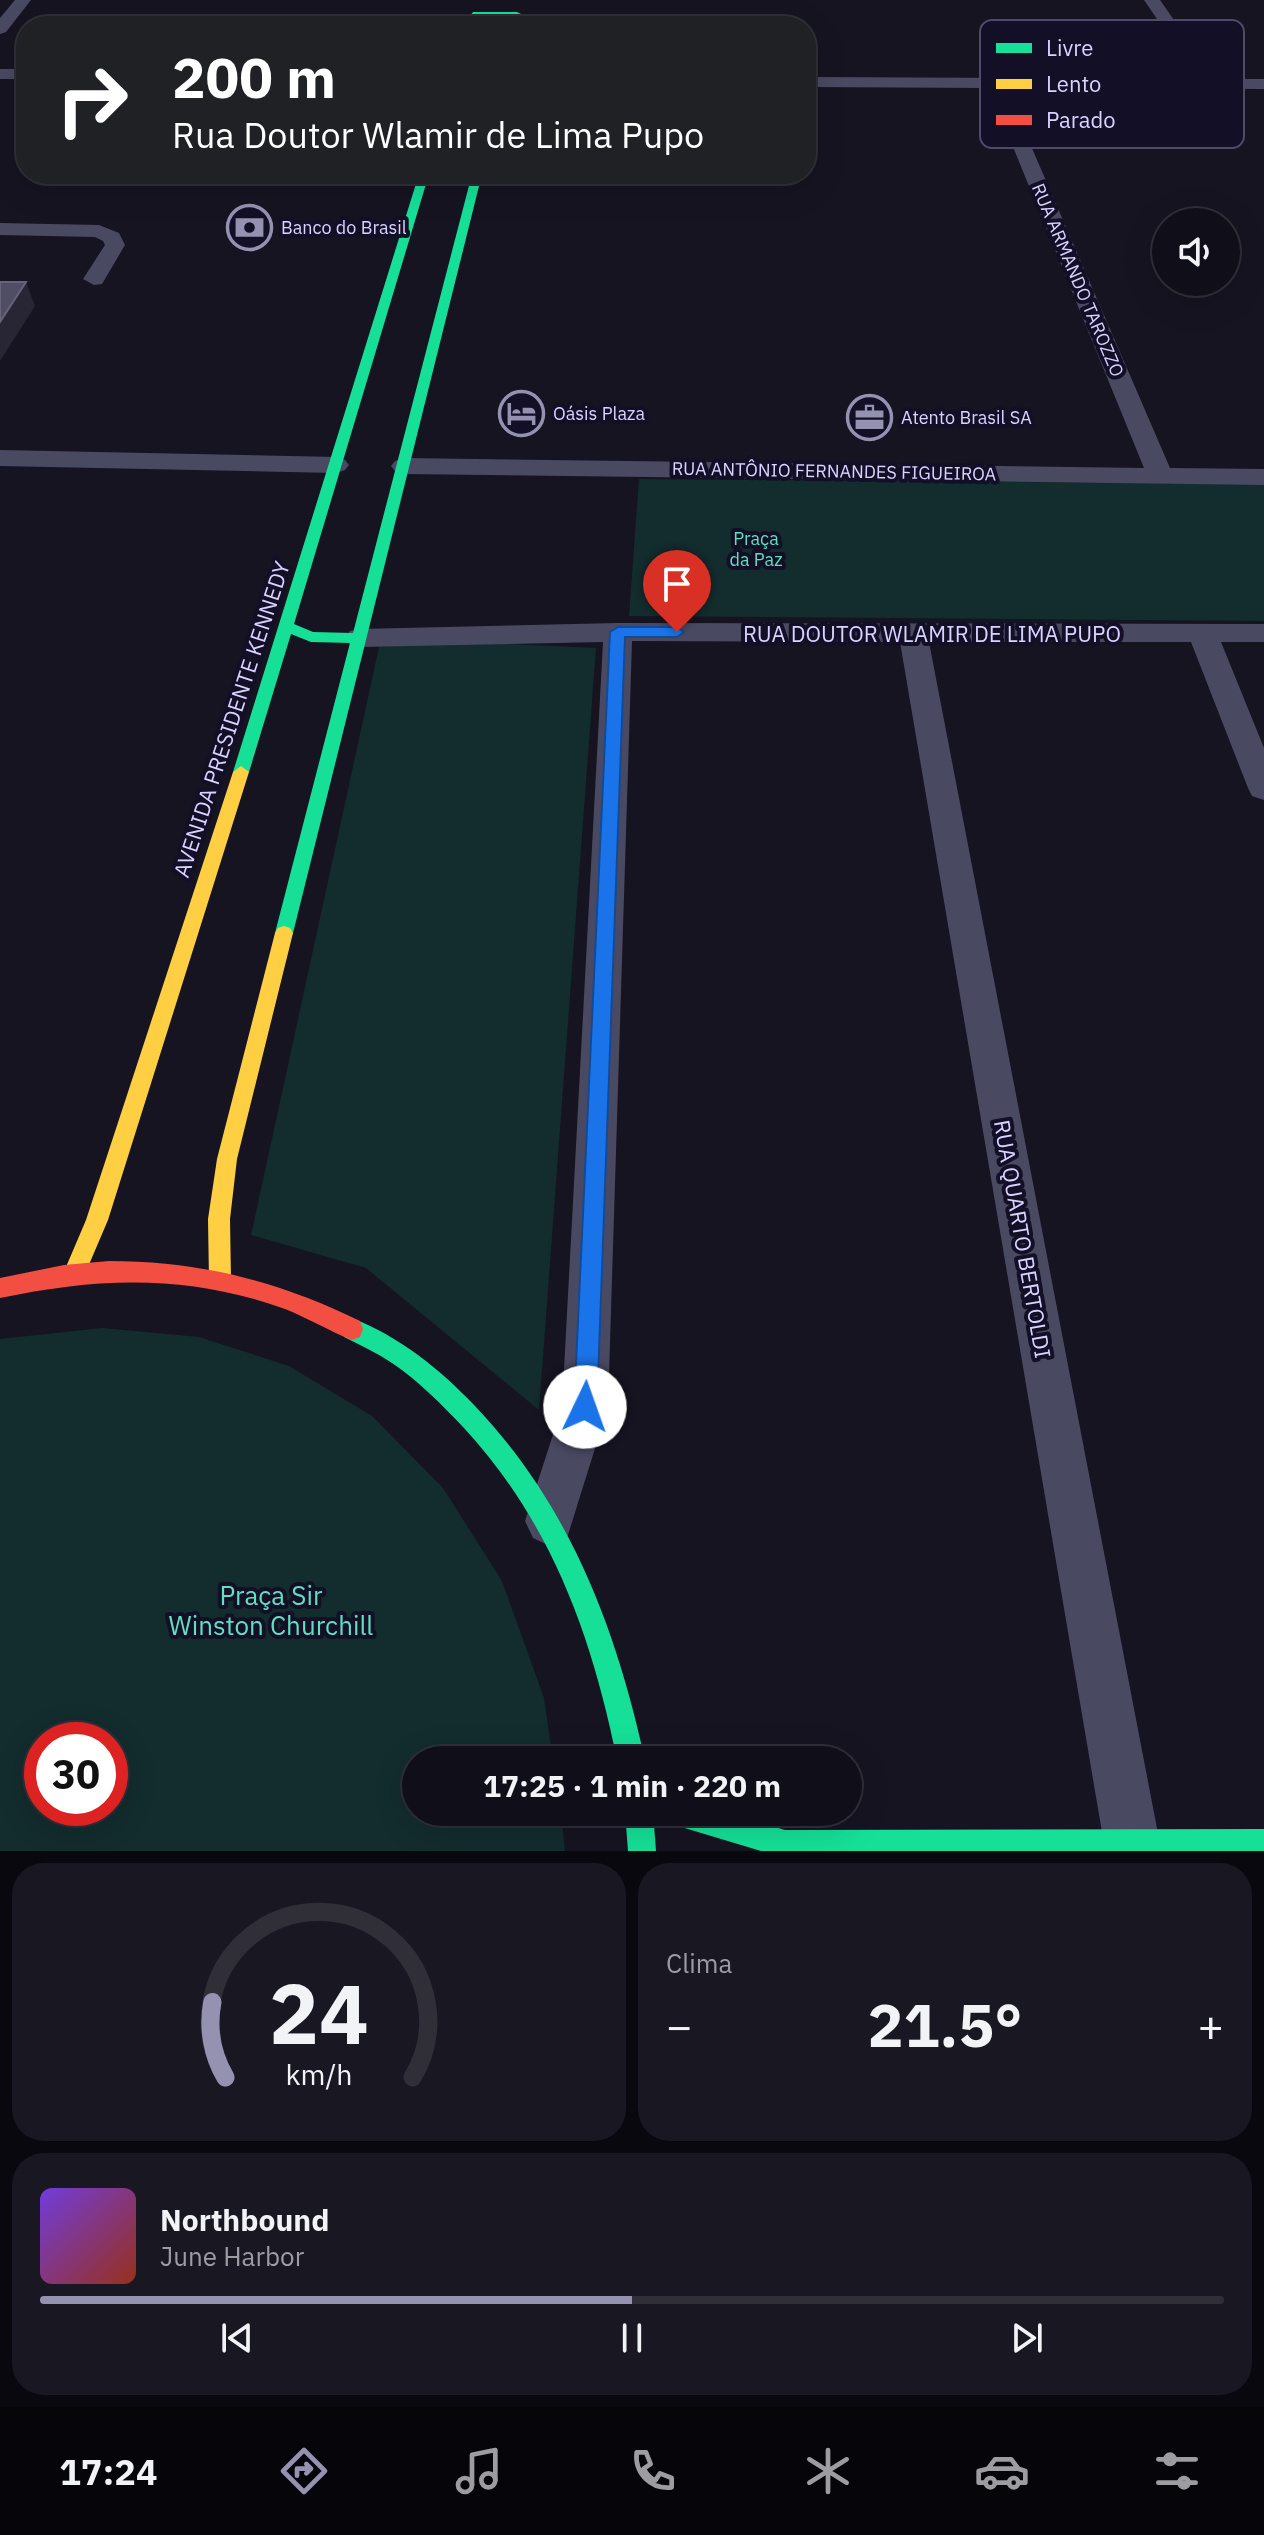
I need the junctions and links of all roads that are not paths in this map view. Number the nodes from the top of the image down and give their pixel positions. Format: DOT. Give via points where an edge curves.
graph roads {
  1 [pos="23,0"];
  2 [pos="1152,0"];
  3 [pos="474,13"];
  4 [pos="517,13"];
  5 [pos="1166,20"];
  6 [pos="0,29"];
  7 [pos="816,82"];
  8 [pos="980,85"];
  9 [pos="1022,148"];
  10 [pos="422,184"];
  11 [pos="474,184"];
  12 [pos="0,229"];
  13 [pos="94,279"];
  14 [pos="0,458"];
  15 [pos="345,465"];
  16 [pos="391,466"];
  17 [pos="1160,475"];
  18 [pos="1264,477"];
  19 [pos="287,627"];
  20 [pos="618,632"];
  21 [pos="913,633"];
  22 [pos="1202,633"];
  23 [pos="1264,633"];
  24 [pos="360,638"];
  25 [pos="1264,788"];
  26 [pos="74,1274"];
  27 [pos="220,1280"];
  28 [pos="0,1288"];
  29 [pos="550,1521"];
  30 [pos="628,1746"];
  31 [pos="640,1826"];
  32 [pos="725,1826"];
  33 [pos="1264,1843"];
  34 [pos="1132,1844"];
  35 [pos="642,1851"];
  1 -- 6 [label="street"];
  2 -- 5 [label="street"];
  3 -- 4 [label="main road"];
  7 -- 8 [label="street"];
  9 -- 17 [label="street, RUA ARMANDO TAROZZO"];
  10 -- 15 [label="main road, AVENIDA PRESIDENTE KENNEDY" via="403,268"];
  11 -- 16 [label="main road"];
  12 -- 13 [label="street" via="99,231 112,237 115,245"];
  14 -- 15 [label="street"];
  15 -- 19 [label="main road, AVENIDA PRESIDENTE KENNEDY"];
  16 -- 17 [label="street, RUA ANTÔNIO FERNANDES FIGUEIROA"];
  16 -- 24 [label="main road"];
  17 -- 18 [label="street, RUA ANTÔNIO FERNANDES FIGUEIROA"];
  19 -- 24 [label="main road" via="311,637"];
  19 -- 26 [label="main road, AVENIDA PRESIDENTE KENNEDY" via="97,1220"];
  20 -- 21 [label="street, RUA DOUTOR WLAMIR DE LIMA PUPO"];
  20 -- 24 [label="street, RUA DOUTOR WLAMIR DE LIMA PUPO"];
  20 -- 29 [label="street" via="585,1407"];
  21 -- 22 [label="street, RUA DOUTOR WLAMIR DE LIMA PUPO"];
  21 -- 34 [label="street, RUA QUARTO BERTOLDI"];
  22 -- 23 [label="street, RUA DOUTOR WLAMIR DE LIMA PUPO"];
  22 -- 25 [label="street"];
  24 -- 27 [label="main road" via="227,1159 219,1219"];
  26 -- 27 [label="main road" via="148,1272"];
  26 -- 28 [label="main road"];
  27 -- 29 [label="main road" via="316,1309 404,1358 483,1428"];
  29 -- 30 [label="main road" via="589,1601 619,1694"];
  31 -- 35 [label="main road"];
  32 -- 34 [label="main road" via="785,1844"];
  33 -- 34 [label="main road"];
}
